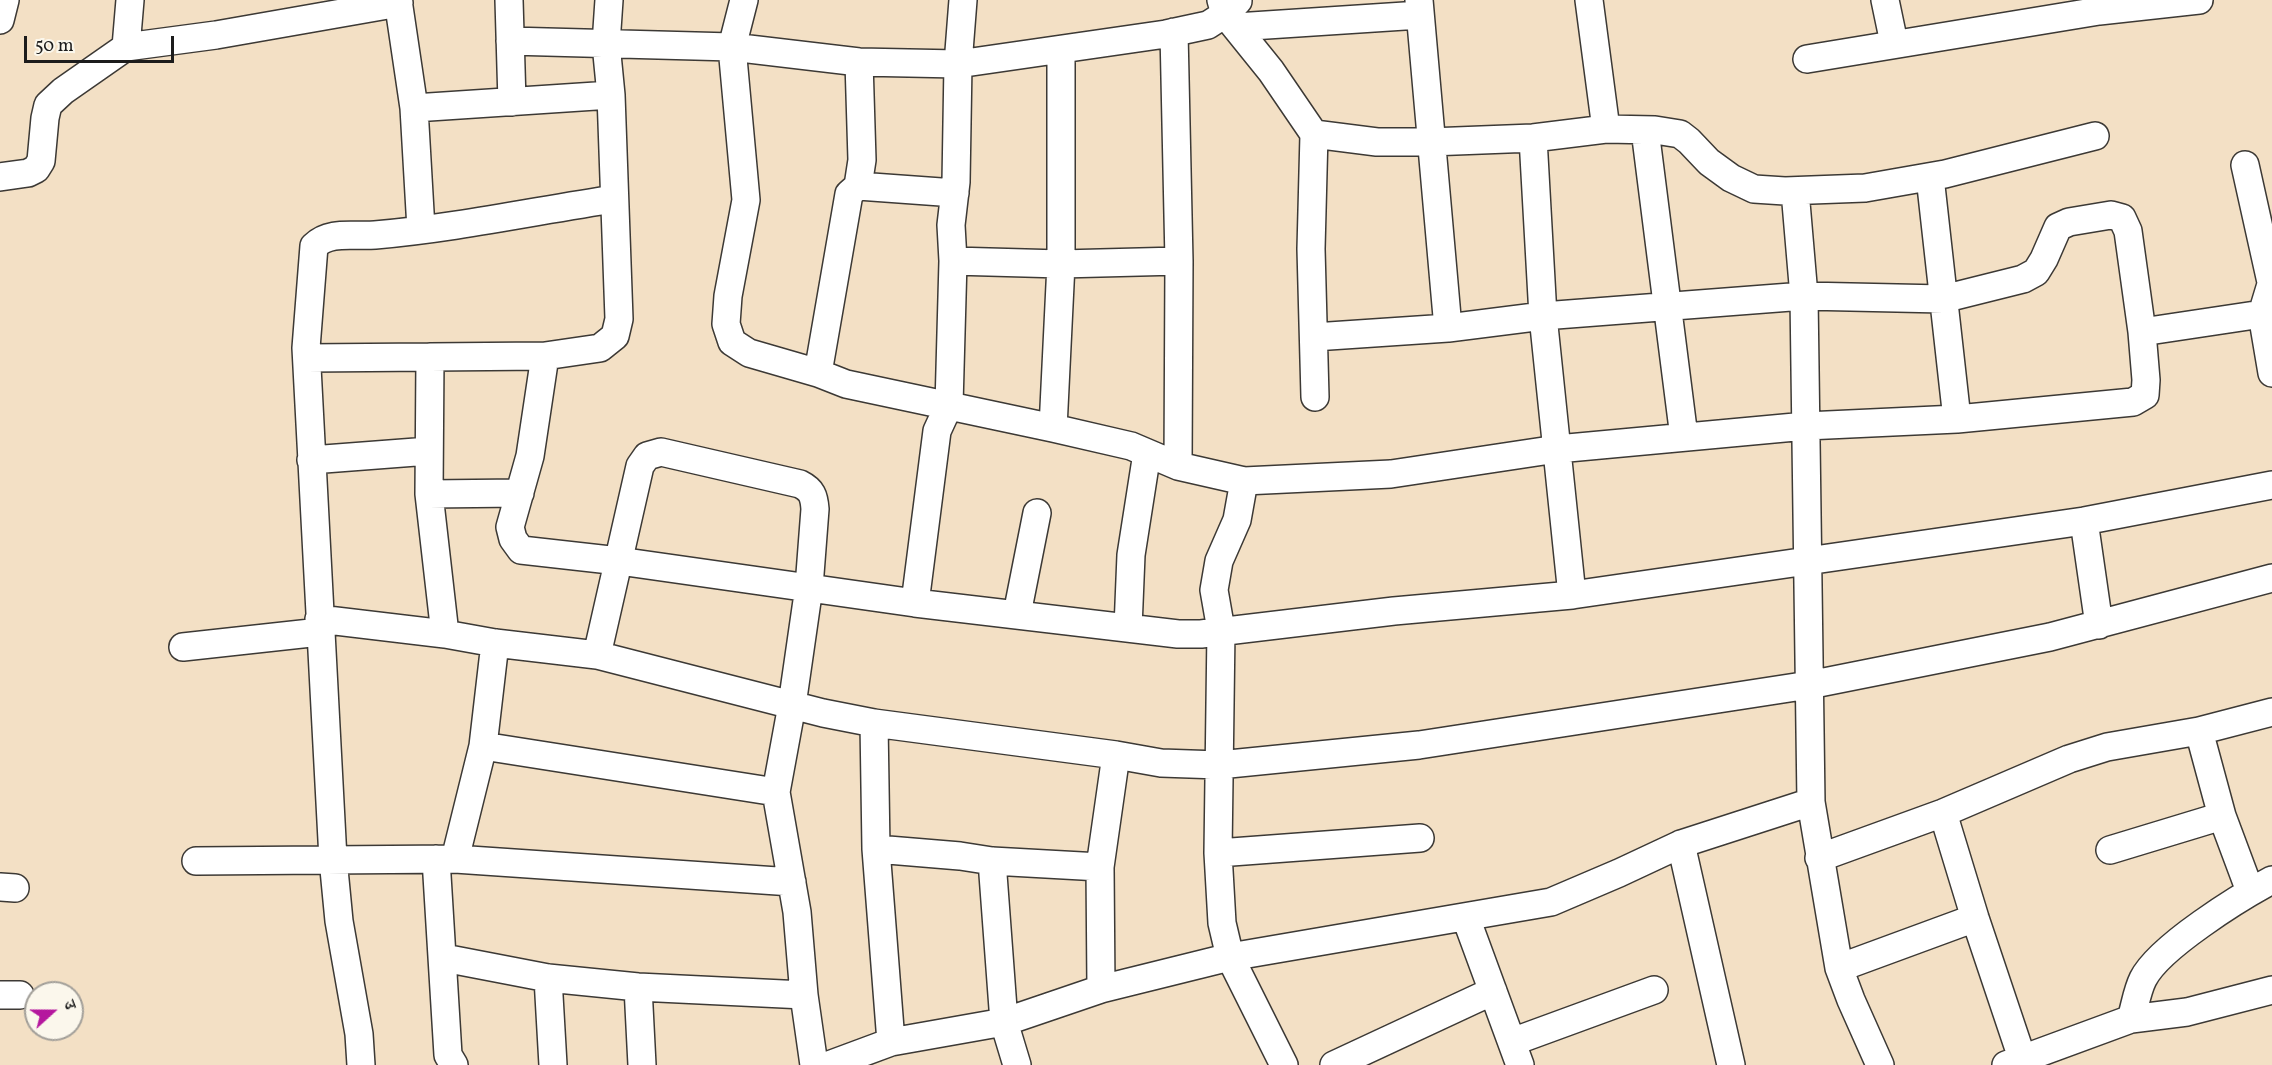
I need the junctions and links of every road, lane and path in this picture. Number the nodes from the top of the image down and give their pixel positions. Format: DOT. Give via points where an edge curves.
graph roads {
  1 [pos="5,0"];
  2 [pos="130,0"];
  3 [pos="509,0"];
  4 [pos="609,0"];
  5 [pos="744,0"];
  6 [pos="963,0"];
  7 [pos="1589,0"];
  8 [pos="1885,0"];
  9 [pos="2199,0"];
  10 [pos="399,2"];
  11 [pos="1419,7"];
  12 [pos="1230,10"];
  13 [pos="0,20"];
  14 [pos="1174,32"];
  15 [pos="510,41"];
  16 [pos="1894,43"];
  17 [pos="606,44"];
  18 [pos="126,47"];
  19 [pos="732,47"];
  20 [pos="1061,50"];
  21 [pos="1807,59"];
  22 [pos="859,62"];
  23 [pos="958,64"];
  24 [pos="610,95"];
  25 [pos="512,102"];
  26 [pos="414,108"];
  27 [pos="1606,129"];
  28 [pos="1645,130"];
  29 [pos="1314,134"];
  30 [pos="2095,136"];
  31 [pos="1533,138"];
  32 [pos="1430,142"];
  33 [pos="2245,165"];
  34 [pos="0,177"];
  35 [pos="1930,177"];
  36 [pos="858,186"];
  37 [pos="1795,191"];
  38 [pos="955,193"];
  39 [pos="614,199"];
  40 [pos="421,229"];
  41 [pos="952,261"];
  42 [pos="1179,261"];
  43 [pos="1061,264"];
  44 [pos="2271,282"];
  45 [pos="1804,297"];
  46 [pos="1943,299"];
  47 [pos="1667,307"];
  48 [pos="2262,314"];
  49 [pos="1543,316"];
  50 [pos="1448,328"];
  51 [pos="2142,332"];
  52 [pos="1314,337"];
  53 [pos="545,356"];
  54 [pos="430,357"];
  55 [pos="307,358"];
  56 [pos="818,373"];
  57 [pos="2272,373"];
  58 [pos="1315,397"];
  59 [pos="949,405"];
  60 [pos="1957,419"];
  61 [pos="1806,426"];
  62 [pos="1053,428"];
  63 [pos="1684,437"];
  64 [pos="1557,449"];
  65 [pos="429,452"];
  66 [pos="1147,453"];
  67 [pos="311,460"];
  68 [pos="1178,466"];
  69 [pos="1244,481"];
  70 [pos="2272,484"];
  71 [pos="520,493"];
  72 [pos="429,494"];
  73 [pos="1037,513"];
  74 [pos="2084,521"];
  75 [pos="619,561"];
  76 [pos="1807,562"];
  77 [pos="2272,578"];
  78 [pos="809,587"];
  79 [pos="1572,595"];
  80 [pos="915,603"];
  81 [pos="1017,614"];
  82 [pos="320,625"];
  83 [pos="2099,625"];
  84 [pos="1128,628"];
  85 [pos="1221,630"];
  86 [pos="445,633"];
  87 [pos="495,643"];
  88 [pos="183,647"];
  89 [pos="597,655"];
  90 [pos="1809,685"];
  91 [pos="792,705"];
  92 [pos="2272,712"];
  93 [pos="873,723"];
  94 [pos="2199,731"];
  95 [pos="483,746"];
  96 [pos="1116,755"];
  97 [pos="1220,765"];
  98 [pos="776,792"];
  99 [pos="1811,802"];
  100 [pos="1943,813"];
  101 [pos="2222,816"];
  102 [pos="1420,838"];
  103 [pos="1681,844"];
  104 [pos="876,849"];
  105 [pos="2110,850"];
  106 [pos="1218,853"];
  107 [pos="1819,858"];
  108 [pos="333,859"];
  109 [pos="446,859"];
  110 [pos="196,861"];
  111 [pos="992,861"];
  112 [pos="1100,867"];
  113 [pos="792,882"];
  114 [pos="2261,886"];
  115 [pos="1466,918"];
  116 [pos="1975,918"];
  117 [pos="1230,957"];
  118 [pos="444,958"];
  119 [pos="1839,968"];
  120 [pos="548,978"];
  121 [pos="638,987"];
  122 [pos="1101,989"];
  123 [pos="1654,990"];
  124 [pos="2272,990"];
  125 [pos="1493,991"];
  126 [pos="804,995"];
  127 [pos="2131,1019"];
  128 [pos="1004,1022"];
  129 [pos="891,1042"];
  130 [pos="1516,1053"];
  131 [pos="2014,1062"];
  132 [pos="361,1065"];
  133 [pos="454,1065"];
  134 [pos="552,1065"];
  135 [pos="642,1065"];
  136 [pos="814,1065"];
  137 [pos="829,1065"];
  138 [pos="1017,1065"];
  139 [pos="1284,1065"];
  140 [pos="1334,1065"];
  141 [pos="1731,1065"];
  142 [pos="1880,1065"];
  1 -- 13 [label="street"];
  2 -- 18 [label="street"];
  3 -- 15 [label="street"];
  4 -- 17 [label="street"];
  5 -- 19 [label="street"];
  6 -- 23 [label="street"];
  7 -- 27 [label="street"];
  8 -- 16 [label="street"];
  9 -- 16 [label="street" via="2099,11"];
  10 -- 18 [label="street"];
  10 -- 26 [label="street"];
  11 -- 12 [label="street"];
  11 -- 32 [label="street"];
  12 -- 14 [label="street" via="1208,25"];
  12 -- 29 [label="street"];
  14 -- 20 [label="street"];
  14 -- 42 [label="street"];
  15 -- 17 [label="street"];
  15 -- 25 [label="street"];
  16 -- 21 [label="street"];
  17 -- 19 [label="street"];
  17 -- 24 [label="street"];
  18 -- 34 [label="street" via="48,105 41,162 36,169"];
  19 -- 22 [label="street"];
  19 -- 56 [label="street" via="746,200 726,324 732,342 749,353"];
  20 -- 23 [label="street"];
  20 -- 43 [label="street"];
  22 -- 23 [label="street"];
  22 -- 36 [label="street" via="862,160"];
  23 -- 38 [label="street"];
  24 -- 25 [label="street"];
  24 -- 39 [label="street"];
  25 -- 26 [label="street"];
  26 -- 40 [label="street"];
  27 -- 28 [label="street"];
  27 -- 31 [label="street"];
  28 -- 37 [label="street" via="1680,134 1709,162 1754,189"];
  28 -- 47 [label="street"];
  29 -- 32 [label="street" via="1377,142"];
  29 -- 52 [label="street"];
  30 -- 35 [label="street"];
  31 -- 32 [label="street"];
  31 -- 49 [label="street"];
  32 -- 50 [label="street"];
  33 -- 44 [label="street"];
  35 -- 37 [label="street" via="1864,188"];
  35 -- 46 [label="street"];
  36 -- 38 [label="street"];
  36 -- 56 [label="street" via="849,195"];
  37 -- 45 [label="street"];
  38 -- 41 [label="street"];
  39 -- 40 [label="street"];
  39 -- 53 [label="street" via="619,319 615,336 600,348"];
  40 -- 55 [label="street" via="373,236 332,236 314,246"];
  41 -- 43 [label="street"];
  41 -- 59 [label="street"];
  42 -- 43 [label="street"];
  42 -- 68 [label="street"];
  43 -- 62 [label="street"];
  44 -- 48 [label="street"];
  45 -- 46 [label="street"];
  45 -- 47 [label="street"];
  45 -- 61 [label="street"];
  46 -- 51 [label="street" via="2023,279 2036,272 2058,227 2111,215 2121,218 2128,231"];
  46 -- 60 [label="street"];
  47 -- 49 [label="street"];
  47 -- 63 [label="street"];
  48 -- 51 [label="street"];
  48 -- 57 [label="street"];
  49 -- 50 [label="street"];
  49 -- 64 [label="street"];
  50 -- 52 [label="street"];
  51 -- 60 [label="street" via="2145,395 2133,402"];
  52 -- 58 [label="street"];
  53 -- 54 [label="street"];
  53 -- 71 [label="street" via="530,456"];
  54 -- 55 [label="street"];
  54 -- 65 [label="street"];
  55 -- 67 [label="street"];
  56 -- 59 [label="street" via="846,384"];
  59 -- 62 [label="street"];
  59 -- 80 [label="street" via="936,431"];
  60 -- 61 [label="street"];
  61 -- 63 [label="street"];
  61 -- 76 [label="street"];
  62 -- 66 [label="street"];
  63 -- 64 [label="street"];
  64 -- 69 [label="street" via="1391,474"];
  64 -- 79 [label="street"];
  65 -- 67 [label="street"];
  65 -- 72 [label="street"];
  66 -- 68 [label="street"];
  66 -- 84 [label="street" via="1131,555"];
  67 -- 82 [label="street"];
  68 -- 69 [label="street"];
  69 -- 85 [label="street" via="1237,520 1220,561 1214,590"];
  70 -- 74 [label="street"];
  71 -- 72 [label="street"];
  71 -- 75 [label="street" via="510,527 521,550"];
  72 -- 86 [label="street"];
  73 -- 81 [label="street"];
  74 -- 76 [label="street"];
  74 -- 83 [label="street"];
  75 -- 78 [label="street"];
  75 -- 78 [label="street" via="640,466 647,456 661,452 809,488 815,509"];
  75 -- 89 [label="street"];
  76 -- 79 [label="street"];
  76 -- 90 [label="street"];
  77 -- 83 [label="street"];
  78 -- 80 [label="street"];
  78 -- 91 [label="street"];
  79 -- 85 [label="street"];
  80 -- 81 [label="street"];
  81 -- 84 [label="street"];
  82 -- 86 [label="street"];
  82 -- 88 [label="street"];
  82 -- 108 [label="street"];
  83 -- 90 [label="street"];
  84 -- 85 [label="street" via="1178,634"];
  85 -- 97 [label="street"];
  86 -- 87 [label="street"];
  87 -- 89 [label="street"];
  87 -- 95 [label="street"];
  89 -- 91 [label="street"];
  90 -- 97 [label="street" via="1419,745"];
  90 -- 99 [label="street"];
  91 -- 93 [label="street"];
  91 -- 98 [label="street"];
  92 -- 94 [label="street"];
  93 -- 96 [label="street"];
  93 -- 104 [label="street"];
  94 -- 100 [label="street" via="2107,747 2069,759"];
  94 -- 101 [label="street"];
  95 -- 98 [label="street"];
  95 -- 109 [label="street"];
  96 -- 97 [label="street" via="1161,763"];
  96 -- 112 [label="street"];
  97 -- 106 [label="street"];
  98 -- 113 [label="street"];
  99 -- 103 [label="street"];
  99 -- 107 [label="street"];
  100 -- 107 [label="street"];
  100 -- 116 [label="street"];
  101 -- 105 [label="street"];
  101 -- 114 [label="street"];
  102 -- 106 [label="street"];
  103 -- 115 [label="street" via="1551,902"];
  103 -- 141 [label="street"];
  104 -- 111 [label="street"];
  104 -- 129 [label="street"];
  106 -- 117 [label="street" via="1222,924"];
  107 -- 119 [label="street"];
  108 -- 109 [label="street"];
  108 -- 110 [label="street"];
  108 -- 132 [label="street"];
  109 -- 113 [label="street"];
  109 -- 118 [label="street"];
  111 -- 112 [label="street"];
  111 -- 128 [label="street"];
  112 -- 122 [label="street"];
  113 -- 126 [label="street"];
  114 -- 127 [label="street" via="2156,961 2143,979"];
  115 -- 117 [label="street"];
  115 -- 125 [label="street"];
  116 -- 119 [label="street"];
  116 -- 131 [label="street"];
  117 -- 122 [label="street"];
  117 -- 139 [label="street"];
  118 -- 120 [label="street"];
  118 -- 133 [label="street" via="448,1055"];
  119 -- 142 [label="street"];
  120 -- 121 [label="street"];
  120 -- 134 [label="street"];
  121 -- 126 [label="street"];
  121 -- 135 [label="street"];
  122 -- 128 [label="street"];
  123 -- 130 [label="street"];
  124 -- 127 [label="street" via="2187,1012"];
  125 -- 130 [label="street"];
  125 -- 140 [label="street"];
  126 -- 136 [label="street"];
  127 -- 131 [label="street"];
  128 -- 129 [label="street"];
  128 -- 138 [label="street"];
  129 -- 137 [label="street"];
}
